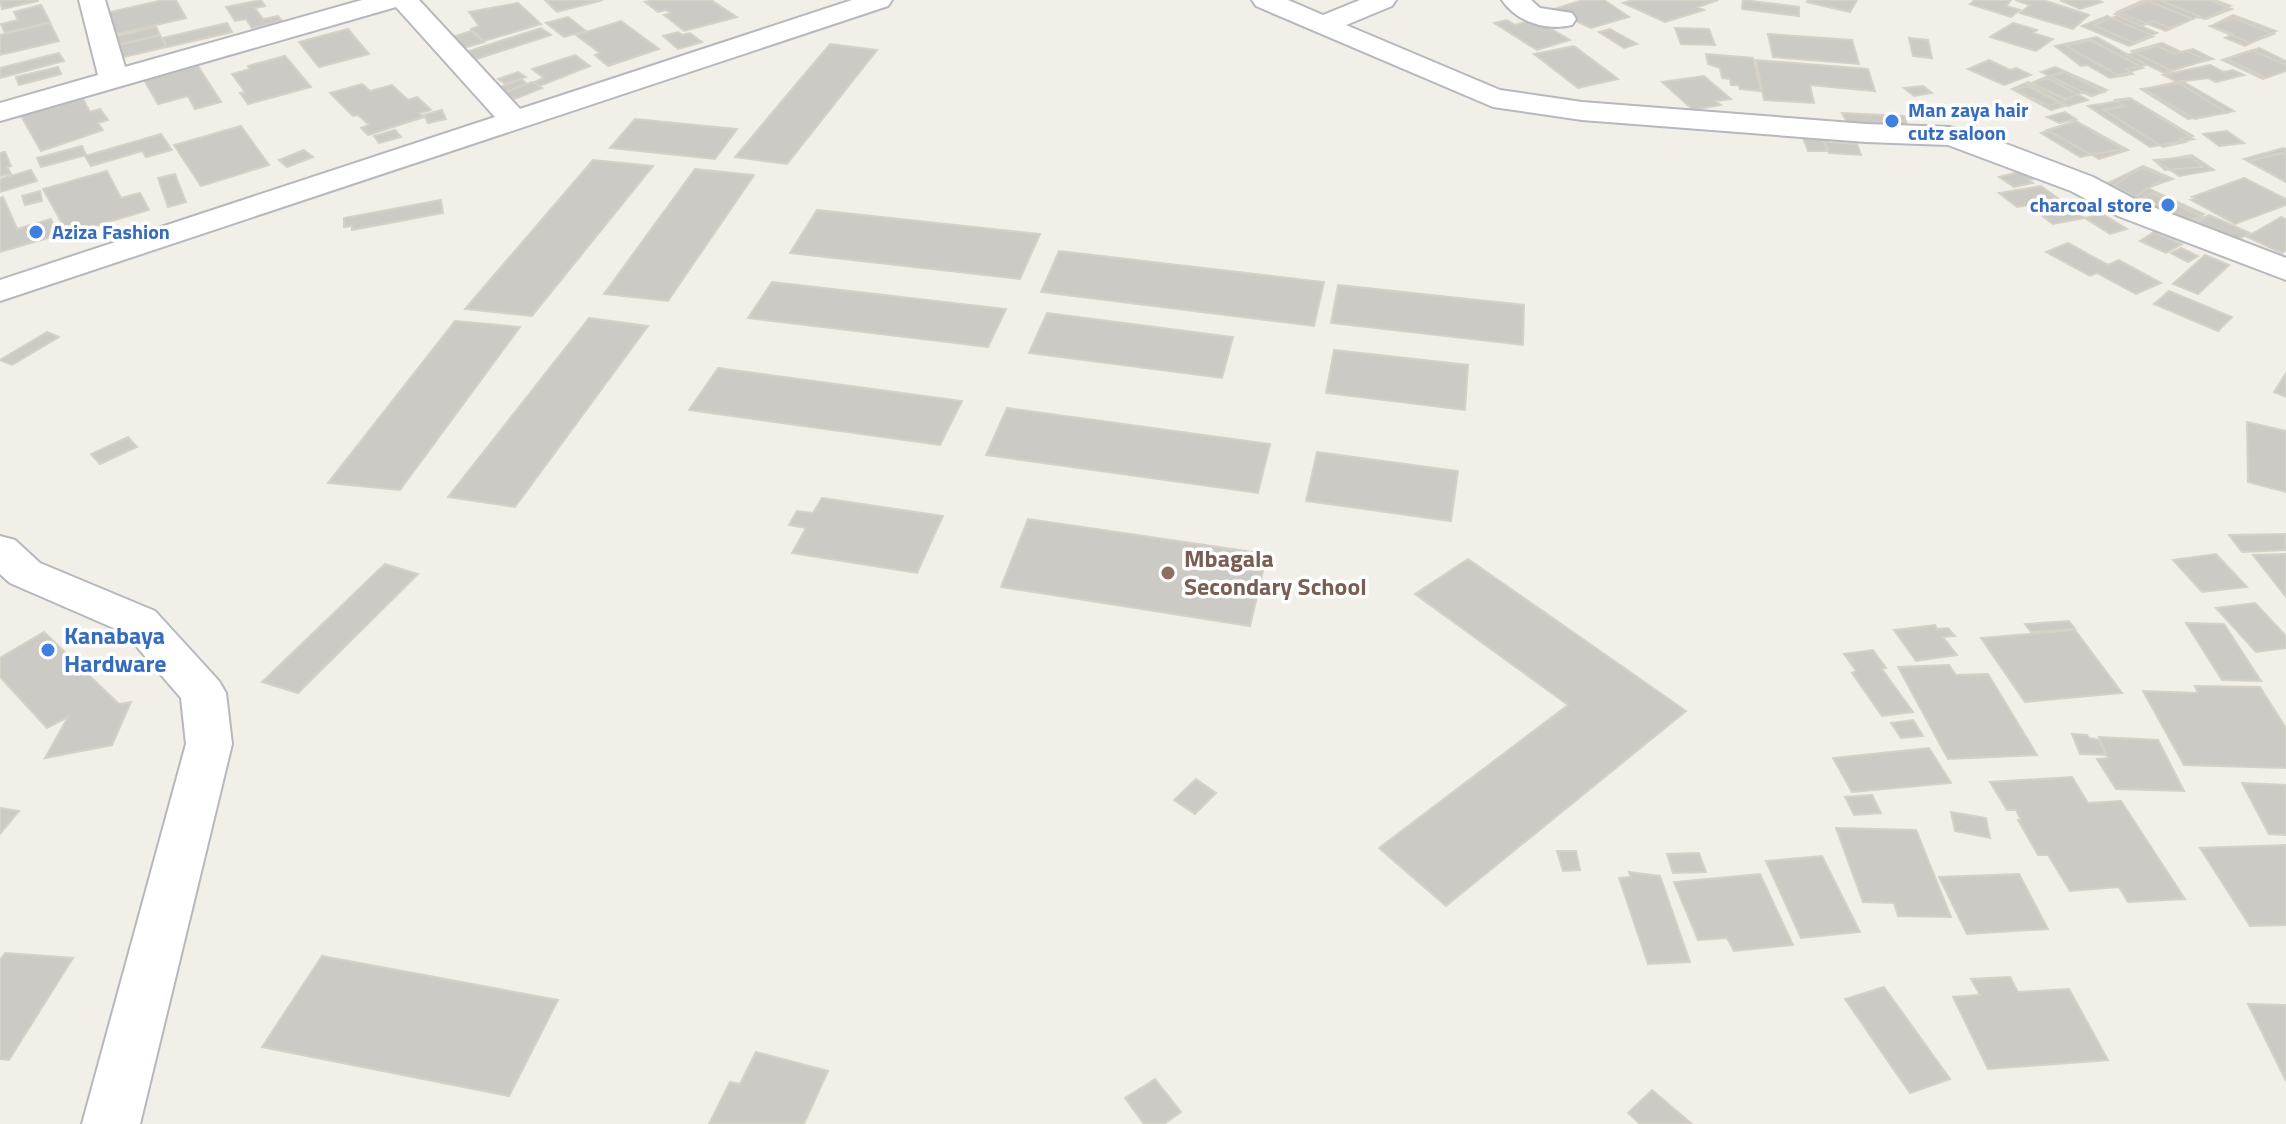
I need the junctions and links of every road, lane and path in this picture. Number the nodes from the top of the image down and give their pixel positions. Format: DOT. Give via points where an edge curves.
graph roads {
  1 [pos="92,0"];
  2 [pos="391,0"];
  3 [pos="404,0"];
  4 [pos="879,0"];
  5 [pos="1265,0"];
  6 [pos="1383,0"];
  7 [pos="1515,0"];
  8 [pos="1562,19"];
  9 [pos="1325,24"];
  10 [pos="114,81"];
  11 [pos="0,112"];
  12 [pos="513,119"];
  13 [pos="2286,270"];
  14 [pos="0,291"];
  15 [pos="0,550"];
  16 [pos="111,1124"];
  1 -- 10 [label="street"];
  2 -- 10 [label="street"];
  3 -- 12 [label="street"];
  4 -- 12 [label="street"];
  5 -- 9 [label="street"];
  6 -- 9 [label="street"];
  7 -- 8 [label="street" via="1532,15"];
  9 -- 13 [label="street" via="1493,98 1582,111 1949,136 2082,184 2129,209"];
  10 -- 11 [label="street"];
  12 -- 14 [label="street"];
  15 -- 16 [label="street" via="25,573 140,622 203,693 209,744"];
}
